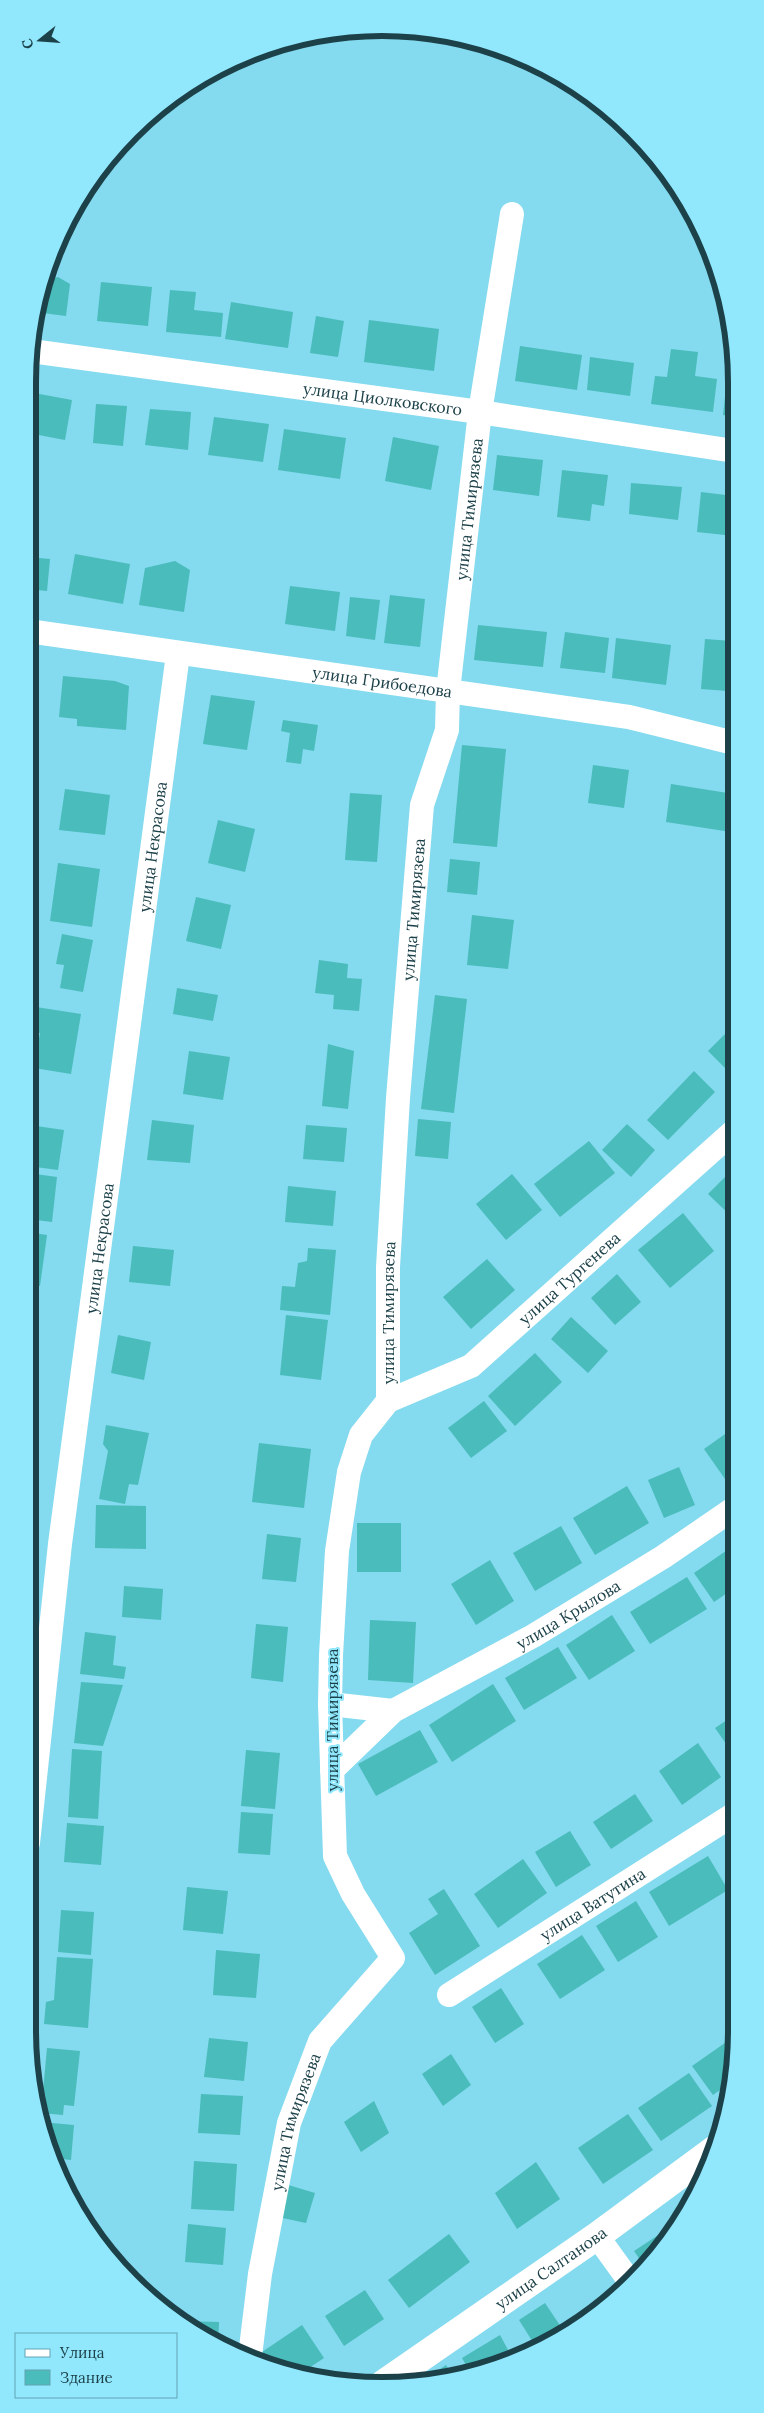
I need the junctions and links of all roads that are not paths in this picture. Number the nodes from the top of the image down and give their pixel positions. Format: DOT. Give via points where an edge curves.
graph roads {
  1 [pos="512,214"];
  2 [pos="38,352"];
  3 [pos="480,412"];
  4 [pos="728,450"];
  5 [pos="36,633"];
  6 [pos="178,654"];
  7 [pos="448,691"];
  8 [pos="728,741"];
  9 [pos="728,1136"];
  10 [pos="388,1401"];
  11 [pos="728,1513"];
  12 [pos="330,1704"];
  13 [pos="393,1711"];
  14 [pos="36,1768"];
  15 [pos="332,1770"];
  16 [pos="728,1818"];
  17 [pos="449,1995"];
  18 [pos="703,2158"];
  19 [pos="597,2236"];
  20 [pos="625,2276"];
  21 [pos="251,2350"];
  22 [pos="394,2376"];
  1 -- 3 [label="street, улица Тимирязева"];
  2 -- 3 [label="street, улица Циолковского"];
  3 -- 4 [label="street, улица Циолковского"];
  3 -- 7 [label="street, улица Тимирязева"];
  5 -- 6 [label="street, улица Грибоедова"];
  6 -- 7 [label="street, улица Грибоедова"];
  6 -- 14 [label="street, улица Некрасова" via="60,1544"];
  7 -- 8 [label="street, улица Грибоедова" via="630,716"];
  7 -- 10 [label="street, улица Тимирязева" via="447,730 422,805 388,1267"];
  9 -- 10 [label="street, улица Тургенева" via="471,1366"];
  10 -- 12 [label="street, улица Тимирязева" via="361,1435 349,1472 337,1551"];
  11 -- 13 [label="street, улица Крылова" via="664,1557 533,1636"];
  12 -- 13 [label="street"];
  12 -- 15 [label="street, улица Тимирязева"];
  13 -- 15 [label="street, улица Крылова"];
  15 -- 21 [label="street, улица Тимирязева" via="335,1856 353,1894 394,1958 320,2041 289,2124 260,2274"];
  16 -- 17 [label="street, улица Ватутина"];
  18 -- 19 [label="main road, улица Салтанова"];
  19 -- 20 [label="street"];
  19 -- 22 [label="main road, улица Салтанова"];
}
